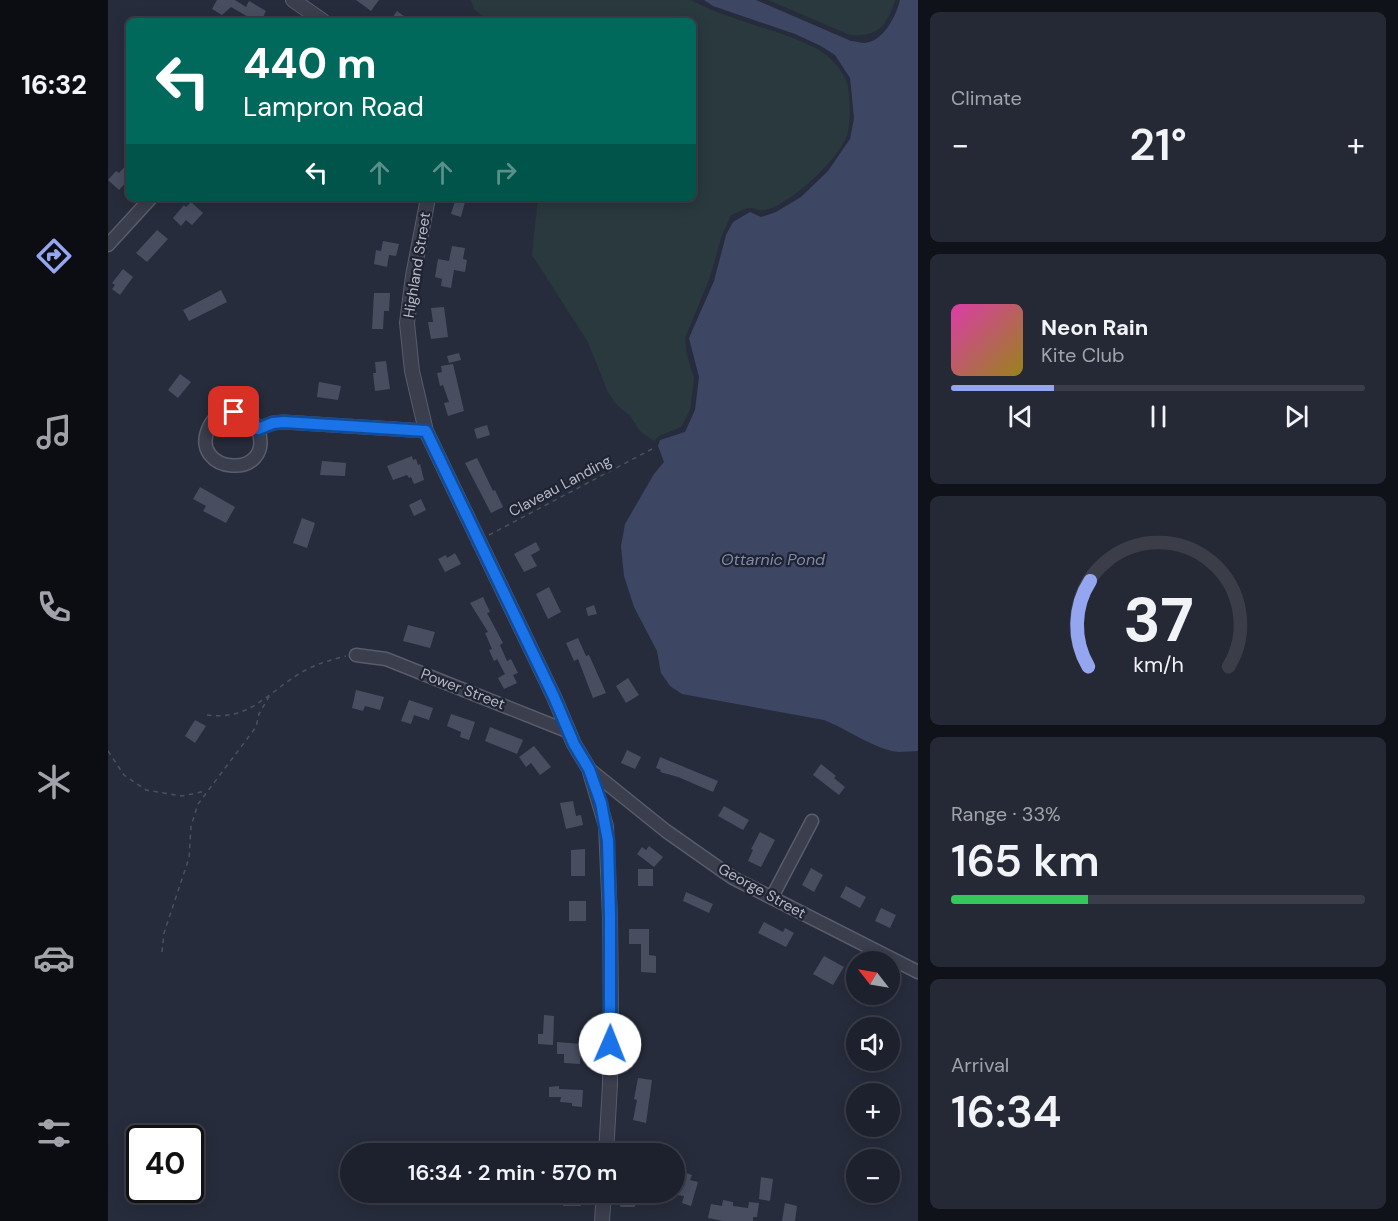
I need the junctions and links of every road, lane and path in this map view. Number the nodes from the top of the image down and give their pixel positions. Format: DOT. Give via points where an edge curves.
graph roads {
  1 [pos="292,0"];
  2 [pos="319,18"];
  3 [pos="148,201"];
  4 [pos="427,201"];
  5 [pos="108,245"];
  6 [pos="258,429"];
  7 [pos="426,431"];
  8 [pos="652,449"];
  9 [pos="478,541"];
  10 [pos="356,655"];
  11 [pos="270,695"];
  12 [pos="207,715"];
  13 [pos="567,730"];
  14 [pos="108,752"];
  15 [pos="589,769"];
  16 [pos="207,791"];
  17 [pos="812,820"];
  18 [pos="772,897"];
  19 [pos="162,952"];
  20 [pos="918,972"];
  21 [pos="607,1143"];
  22 [pos="603,1203"];
  23 [pos="602,1221"];
  1 -- 2 [label="street"];
  3 -- 5 [label="street"];
  4 -- 7 [label="street, Highland Street" via="407,323 411,371"];
  6 -- 6 [label="street" via="252,419 242,414 221,415 207,431 209,452 225,465 246,464 258,451"];
  6 -- 7 [label="street" via="284,422"];
  7 -- 9 [label="street, Highland Street"];
  8 -- 9 [label="path, Claveau Landing"];
  9 -- 13 [label="street, Highland Street"];
  10 -- 11 [label="path" via="317,665"];
  10 -- 13 [label="street, Power Street" via="386,659"];
  11 -- 12 [label="path" via="240,714"];
  11 -- 16 [label="path" via="256,727"];
  13 -- 15 [label="street, Highland Street"];
  14 -- 16 [label="path" via="124,775 146,790 182,796"];
  15 -- 18 [label="street, George Street" via="733,878"];
  15 -- 21 [label="street, Highland Street" via="608,841 611,1003"];
  16 -- 19 [label="path" via="191,826 189,858 164,933"];
  17 -- 18 [label="street"];
  18 -- 20 [label="street, George Street"];
  22 -- 23 [label="street"];
}
